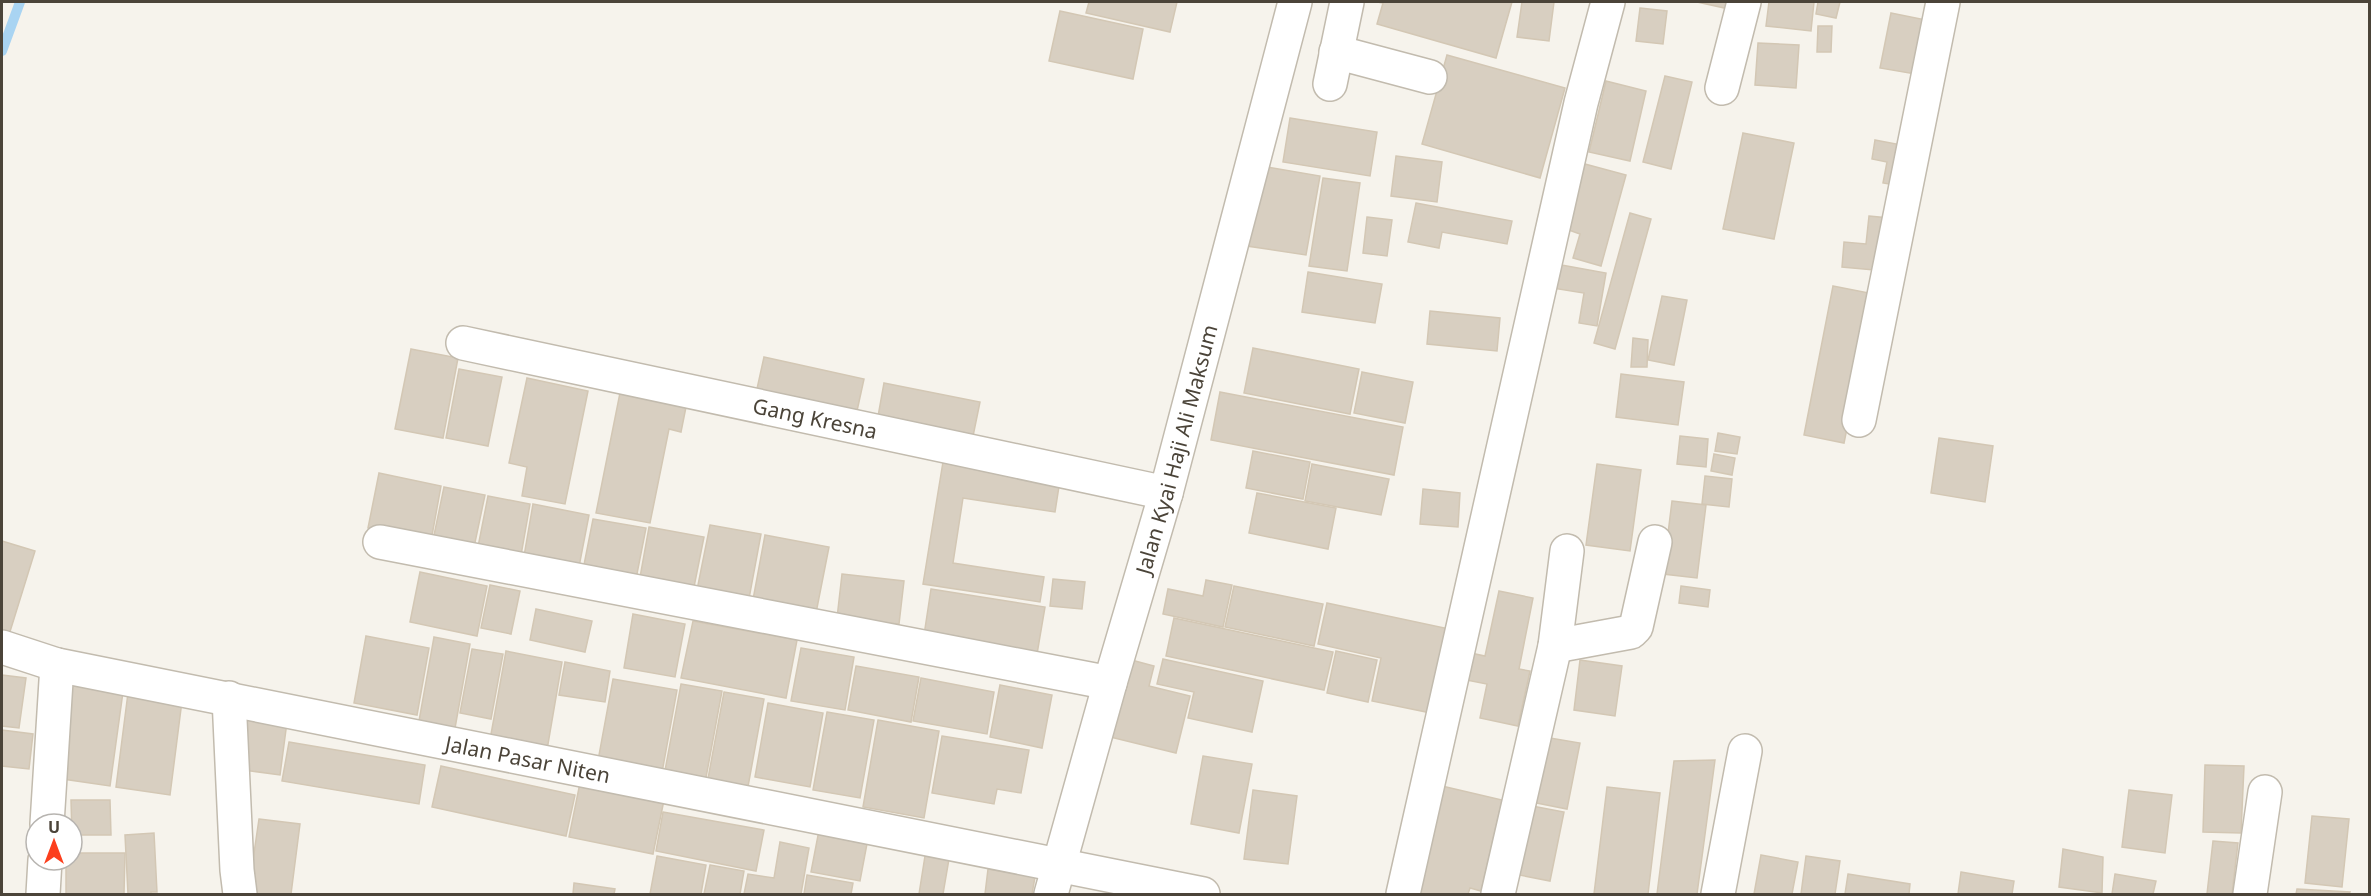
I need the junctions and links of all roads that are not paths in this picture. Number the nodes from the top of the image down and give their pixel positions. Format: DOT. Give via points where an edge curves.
graph roads {
  1 [pos="1295,2"];
  2 [pos="1347,2"];
  3 [pos="1608,2"];
  4 [pos="1744,2"];
  5 [pos="1943,2"];
  6 [pos="1336,52"];
  7 [pos="1430,78"];
  8 [pos="1330,84"];
  9 [pos="1722,88"];
  10 [pos="462,343"];
  11 [pos="1859,420"];
  12 [pos="1166,493"];
  13 [pos="380,542"];
  14 [pos="1655,542"];
  15 [pos="1567,551"];
  16 [pos="1555,646"];
  17 [pos="2,647"];
  18 [pos="57,664"];
  19 [pos="1110,683"];
  20 [pos="229,698"];
  21 [pos="1745,751"];
  22 [pos="2265,792"];
  23 [pos="48,812"];
  24 [pos="44,872"];
  25 [pos="1054,880"];
  26 [pos="43,894"];
  27 [pos="240,894"];
  28 [pos="1203,894"];
  29 [pos="1403,894"];
  30 [pos="1498,894"];
  31 [pos="1718,894"];
  32 [pos="2250,894"];
  1 -- 12 [label="street, Jalan Kyai Haji Ali Maksum"];
  2 -- 6 [label="street"];
  3 -- 29 [label="street" via="1578,115"];
  4 -- 9 [label="street"];
  5 -- 11 [label="street"];
  6 -- 7 [label="street"];
  6 -- 8 [label="street"];
  10 -- 12 [label="street, Gang Kresna"];
  12 -- 19 [label="street, Jalan Kyai Haji Ali Maksum"];
  13 -- 19 [label="street"];
  14 -- 16 [label="street" via="1636,627 1631,632"];
  15 -- 16 [label="street"];
  16 -- 30 [label="street"];
  17 -- 18 [label="street, Jalan Pasar Niten"];
  18 -- 20 [label="street, Jalan Pasar Niten"];
  18 -- 23 [label="street"];
  19 -- 25 [label="street, Jalan Kyai Haji Ali Maksum"];
  20 -- 25 [label="street, Jalan Pasar Niten"];
  20 -- 27 [label="street"];
  21 -- 31 [label="street"];
  22 -- 32 [label="street"];
  24 -- 26 [label="street"];
  25 -- 28 [label="street, Jalan Pasar Niten"];
}
